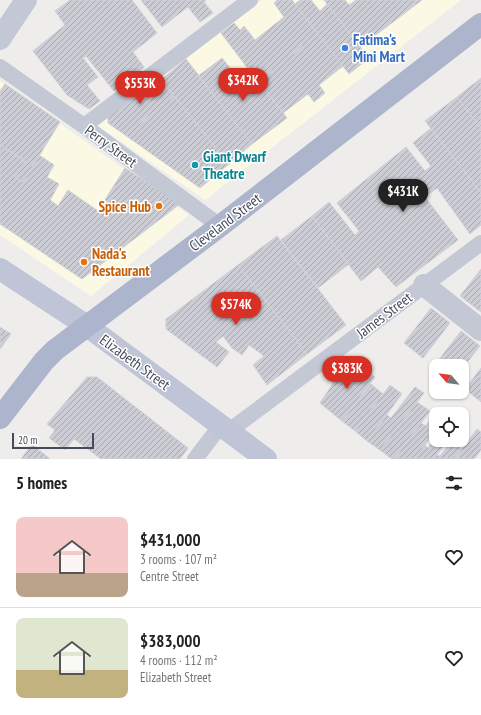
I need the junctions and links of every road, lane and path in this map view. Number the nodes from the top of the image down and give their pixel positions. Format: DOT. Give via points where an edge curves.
graph roads {
  1 [pos="26,0"];
  2 [pos="250,0"];
  3 [pos="481,24"];
  4 [pos="0,39"];
  5 [pos="0,67"];
  6 [pos="84,126"];
  7 [pos="220,226"];
  8 [pos="481,243"];
  9 [pos="0,269"];
  10 [pos="424,285"];
  11 [pos="87,326"];
  12 [pos="481,330"];
  13 [pos="0,418"];
  14 [pos="225,428"];
  15 [pos="195,459"];
  16 [pos="266,459"];
  1 -- 4 [label="street"];
  2 -- 6 [label="lane"];
  3 -- 7 [label="main road, Cleveland Street"];
  5 -- 6 [label="lane, Perry Street"];
  6 -- 7 [label="lane, Perry Street"];
  7 -- 11 [label="main road, Cleveland Street"];
  8 -- 10 [label="lane, James Street"];
  9 -- 11 [label="main road, Elizabeth Street"];
  10 -- 12 [label="street"];
  10 -- 14 [label="lane, James Street"];
  11 -- 13 [label="main road, Cleveland Street" via="44,361"];
  11 -- 14 [label="main road, Elizabeth Street"];
  14 -- 15 [label="lane, James Street"];
  14 -- 16 [label="main road, Elizabeth Street"];
}
